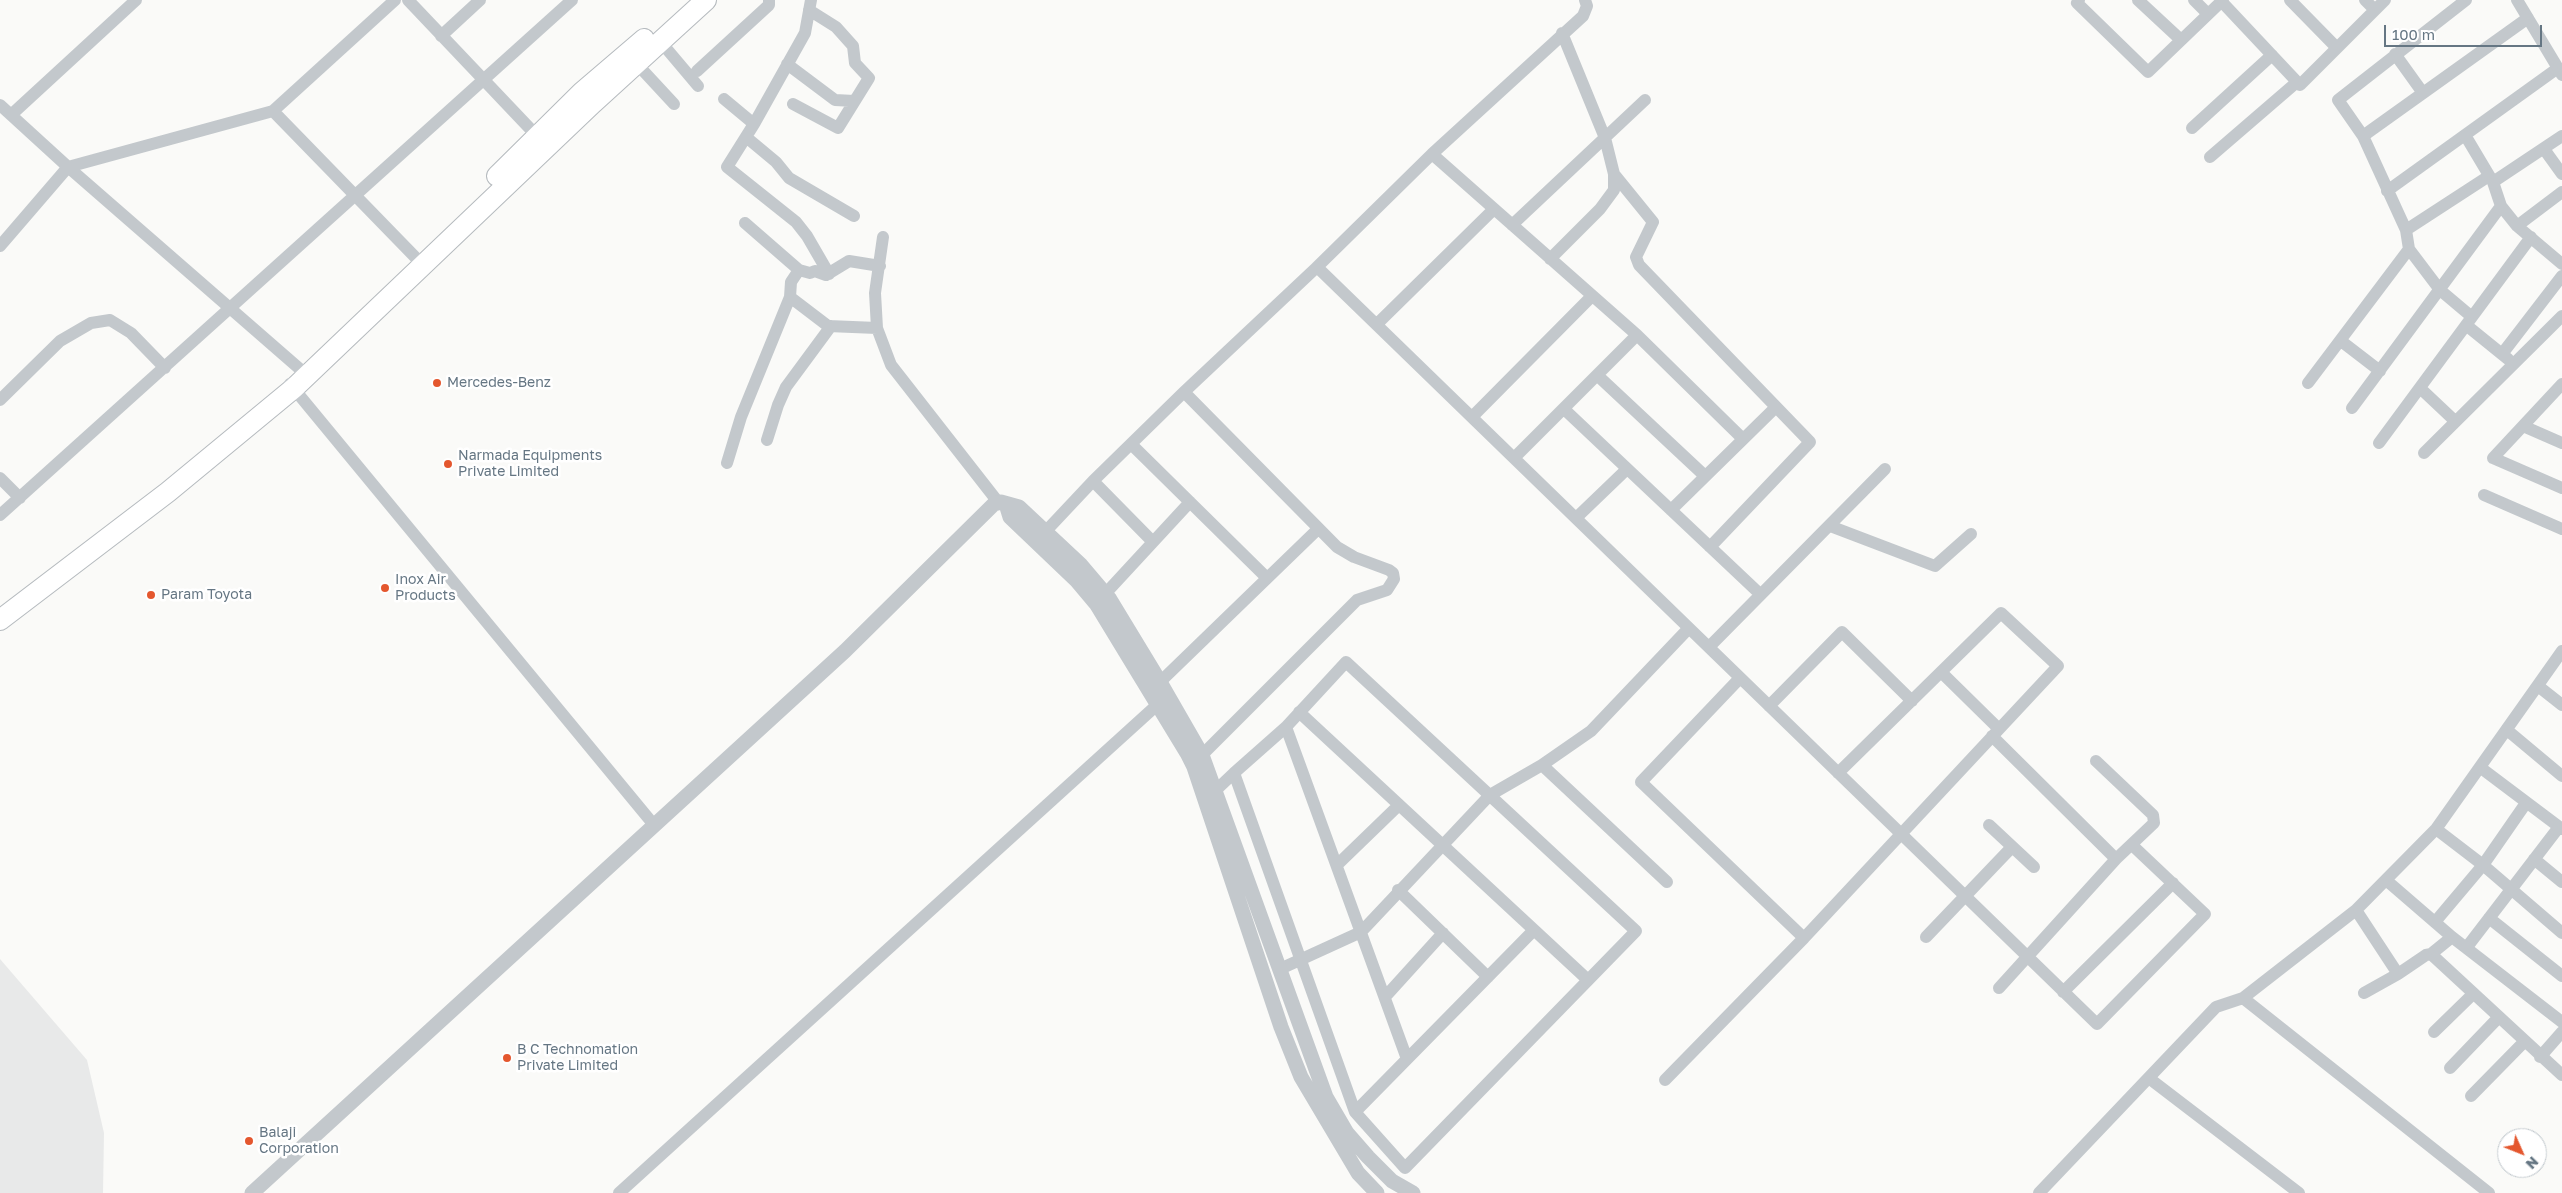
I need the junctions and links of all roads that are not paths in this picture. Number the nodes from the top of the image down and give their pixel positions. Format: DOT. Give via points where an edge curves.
graph roads {
  1 [pos="136,0"];
  2 [pos="395,0"];
  3 [pos="408,0"];
  4 [pos="480,0"];
  5 [pos="572,0"];
  6 [pos="690,0"];
  7 [pos="706,0"];
  8 [pos="769,0"];
  9 [pos="1585,0"];
  10 [pos="2079,0"];
  11 [pos="2138,0"];
  12 [pos="2194,0"];
  13 [pos="2290,0"];
  14 [pos="2366,0"];
  15 [pos="2385,0"];
  16 [pos="2466,0"];
  17 [pos="2517,0"];
  18 [pos="2222,1"];
  19 [pos="810,5"];
  20 [pos="2375,10"];
  21 [pos="2208,14"];
  22 [pos="2528,18"];
  23 [pos="1562,33"];
  24 [pos="442,36"];
  25 [pos="2181,40"];
  26 [pos="660,42"];
  27 [pos="2337,48"];
  28 [pos="2394,54"];
  29 [pos="2272,55"];
  30 [pos="636,63"];
  31 [pos="788,64"];
  32 [pos="2560,71"];
  33 [pos="697,72"];
  34 [pos="483,80"];
  35 [pos="2297,82"];
  36 [pos="698,86"];
  37 [pos="2424,93"];
  38 [pos="724,99"];
  39 [pos="1645,100"];
  40 [pos="854,101"];
  41 [pos="674,104"];
  42 [pos="793,104"];
  43 [pos="0,105"];
  44 [pos="273,111"];
  45 [pos="11,115"];
  46 [pos="754,124"];
  47 [pos="2192,128"];
  48 [pos="2465,135"];
  49 [pos="537,136"];
  50 [pos="2363,136"];
  51 [pos="2562,136"];
  52 [pos="746,137"];
  53 [pos="1605,138"];
  54 [pos="2544,149"];
  55 [pos="1432,154"];
  56 [pos="2210,157"];
  57 [pos="68,167"];
  58 [pos="1614,174"];
  59 [pos="2562,174"];
  60 [pos="2491,179"];
  61 [pos="2387,191"];
  62 [pos="2562,192"];
  63 [pos="355,196"];
  64 [pos="2500,206"];
  65 [pos="1494,209"];
  66 [pos="854,216"];
  67 [pos="746,223"];
  68 [pos="1512,225"];
  69 [pos="2517,226"];
  70 [pos="2406,230"];
  71 [pos="883,237"];
  72 [pos="2531,237"];
  73 [pos="0,246"];
  74 [pos="2409,249"];
  75 [pos="417,259"];
  76 [pos="1550,259"];
  77 [pos="2562,264"];
  78 [pos="880,266"];
  79 [pos="1317,267"];
  80 [pos="798,270"];
  81 [pos="829,274"];
  82 [pos="2562,276"];
  83 [pos="2440,290"];
  84 [pos="1592,296"];
  85 [pos="790,297"];
  86 [pos="231,308"];
  87 [pos="2562,316"];
  88 [pos="2469,321"];
  89 [pos="1377,324"];
  90 [pos="831,326"];
  91 [pos="877,328"];
  92 [pos="1637,335"];
  93 [pos="2340,341"];
  94 [pos="2502,354"];
  95 [pos="2514,364"];
  96 [pos="165,368"];
  97 [pos="2380,371"];
  98 [pos="1597,375"];
  99 [pos="294,380"];
  100 [pos="2308,383"];
  101 [pos="2562,384"];
  102 [pos="2420,388"];
  103 [pos="1184,392"];
  104 [pos="0,400"];
  105 [pos="1776,407"];
  106 [pos="1564,408"];
  107 [pos="2352,408"];
  108 [pos="1472,417"];
  109 [pos="2455,421"];
  110 [pos="2523,426"];
  111 [pos="1743,439"];
  112 [pos="767,440"];
  113 [pos="2379,443"];
  114 [pos="2562,443"];
  115 [pos="1131,444"];
  116 [pos="2424,453"];
  117 [pos="1514,458"];
  118 [pos="727,463"];
  119 [pos="1627,469"];
  120 [pos="1885,469"];
  121 [pos="1706,476"];
  122 [pos="0,478"];
  123 [pos="1093,481"];
  124 [pos="2562,488"];
  125 [pos="2484,495"];
  126 [pos="20,498"];
  127 [pos="1190,502"];
  128 [pos="1002,503"];
  129 [pos="1670,510"];
  130 [pos="0,515"];
  131 [pos="1576,518"];
  132 [pos="1830,526"];
  133 [pos="1318,529"];
  134 [pos="2562,529"];
  135 [pos="1046,531"];
  136 [pos="1971,534"];
  137 [pos="1152,541"];
  138 [pos="1710,547"];
  139 [pos="1267,578"];
  140 [pos="1105,594"];
  141 [pos="1760,594"];
  142 [pos="0,611"];
  143 [pos="0,620"];
  144 [pos="1690,628"];
  145 [pos="1709,647"];
  146 [pos="2562,651"];
  147 [pos="1941,672"];
  148 [pos="1740,678"];
  149 [pos="1160,682"];
  150 [pos="2538,686"];
  151 [pos="1912,701"];
  152 [pos="1157,705"];
  153 [pos="2562,705"];
  154 [pos="1769,706"];
  155 [pos="1299,712"];
  156 [pos="1286,727"];
  157 [pos="2508,730"];
  158 [pos="1995,733"];
  159 [pos="1202,755"];
  160 [pos="2096,761"];
  161 [pos="1542,765"];
  162 [pos="2481,768"];
  163 [pos="1234,773"];
  164 [pos="1838,773"];
  165 [pos="2562,776"];
  166 [pos="1215,791"];
  167 [pos="1490,795"];
  168 [pos="2526,802"];
  169 [pos="1399,805"];
  170 [pos="654,824"];
  171 [pos="1989,825"];
  172 [pos="2560,828"];
  173 [pos="2436,830"];
  174 [pos="1901,834"];
  175 [pos="1443,845"];
  176 [pos="2132,845"];
  177 [pos="2012,847"];
  178 [pos="2116,859"];
  179 [pos="2534,859"];
  180 [pos="1337,865"];
  181 [pos="2483,865"];
  182 [pos="2034,867"];
  183 [pos="2386,880"];
  184 [pos="1667,882"];
  185 [pos="2562,882"];
  186 [pos="2173,883"];
  187 [pos="2511,889"];
  188 [pos="1398,890"];
  189 [pos="1965,896"];
  190 [pos="2356,910"];
  191 [pos="2489,918"];
  192 [pos="2435,922"];
  193 [pos="1534,930"];
  194 [pos="1361,932"];
  195 [pos="1442,933"];
  196 [pos="2562,933"];
  197 [pos="1926,937"];
  198 [pos="2452,937"];
  199 [pos="1804,938"];
  200 [pos="2467,948"];
  201 [pos="2431,954"];
  202 [pos="2027,957"];
  203 [pos="1302,959"];
  204 [pos="1280,970"];
  205 [pos="2398,974"];
  206 [pos="2562,976"];
  207 [pos="1488,978"];
  208 [pos="1588,980"];
  209 [pos="1999,988"];
  210 [pos="2063,992"];
  211 [pos="2364,993"];
  212 [pos="2473,994"];
  213 [pos="1385,997"];
  214 [pos="2243,998"];
  215 [pos="2498,1018"];
  216 [pos="2562,1022"];
  217 [pos="2434,1032"];
  218 [pos="2562,1032"];
  219 [pos="2524,1042"];
  220 [pos="2540,1057"];
  221 [pos="1408,1059"];
  222 [pos="2450,1068"];
  223 [pos="2562,1075"];
  224 [pos="2150,1079"];
  225 [pos="1665,1080"];
  226 [pos="2471,1096"];
  227 [pos="1355,1112"];
  228 [pos="627,1190"];
  229 [pos="1411,1192"];
  230 [pos="252,1193"];
  231 [pos="1376,1193"];
  232 [pos="2039,1193"];
  233 [pos="2299,1193"];
  234 [pos="2488,1193"];
  1 -- 45 [label="street"];
  2 -- 44 [label="street"];
  3 -- 24 [label="street"];
  4 -- 24 [label="street"];
  5 -- 34 [label="street"];
  6 -- 49 [label="main road" via="582,92"];
  7 -- 26 [label="main road"];
  8 -- 33 [label="street" via="770,5"];
  9 -- 23 [label="street" via="1587,6 1583,16"];
  10 -- 25 [label="street" via="2078,3 2148,72"];
  11 -- 25 [label="street"];
  12 -- 21 [label="street"];
  13 -- 27 [label="street"];
  14 -- 20 [label="street"];
  15 -- 20 [label="street"];
  16 -- 28 [label="street"];
  17 -- 22 [label="street"];
  18 -- 21 [label="street"];
  18 -- 29 [label="street"];
  19 -- 31 [label="street" via="805,32"];
  19 -- 40 [label="street" via="853,46 855,63 868,75"];
  20 -- 27 [label="street"];
  21 -- 25 [label="street"];
  22 -- 32 [label="street"];
  22 -- 37 [label="street"];
  23 -- 53 [label="street"];
  23 -- 55 [label="street"];
  24 -- 34 [label="street"];
  26 -- 30 [label="main road"];
  26 -- 36 [label="street"];
  27 -- 35 [label="street" via="2300,85"];
  28 -- 37 [label="street"];
  28 -- 50 [label="street" via="2338,100"];
  29 -- 35 [label="street"];
  29 -- 47 [label="street"];
  30 -- 41 [label="street"];
  30 -- 99 [label="main road"];
  31 -- 40 [label="street" via="835,100"];
  31 -- 46 [label="street"];
  32 -- 48 [label="street"];
  34 -- 49 [label="street"];
  34 -- 63 [label="street"];
  35 -- 56 [label="street"];
  37 -- 50 [label="street"];
  38 -- 46 [label="street"];
  39 -- 53 [label="street"];
  40 -- 42 [label="street" via="838,128"];
  43 -- 45 [label="street"];
  44 -- 57 [label="street"];
  44 -- 63 [label="street"];
  45 -- 57 [label="street"];
  46 -- 52 [label="street"];
  48 -- 60 [label="street"];
  48 -- 61 [label="street"];
  49 -- 75 [label="main road"];
  50 -- 61 [label="street"];
  51 -- 54 [label="street"];
  52 -- 66 [label="street" via="776,162 789,178"];
  52 -- 81 [label="street" via="727,168 796,222"];
  53 -- 58 [label="street"];
  53 -- 68 [label="street"];
  54 -- 59 [label="street"];
  54 -- 60 [label="street"];
  55 -- 65 [label="street"];
  55 -- 79 [label="street"];
  57 -- 73 [label="street"];
  57 -- 86 [label="street"];
  58 -- 76 [label="street" via="1614,190 1600,209"];
  58 -- 105 [label="street" via="1653,222 1636,257 1639,265"];
  60 -- 64 [label="street"];
  60 -- 70 [label="street"];
  61 -- 70 [label="street"];
  62 -- 69 [label="street"];
  63 -- 75 [label="street"];
  63 -- 86 [label="street"];
  64 -- 69 [label="street"];
  64 -- 83 [label="street"];
  65 -- 68 [label="street"];
  65 -- 89 [label="street"];
  67 -- 80 [label="street"];
  68 -- 76 [label="street"];
  69 -- 72 [label="street"];
  70 -- 74 [label="street"];
  71 -- 78 [label="street"];
  72 -- 77 [label="street"];
  72 -- 88 [label="street"];
  74 -- 83 [label="street"];
  74 -- 93 [label="street"];
  75 -- 99 [label="main road"];
  76 -- 84 [label="street"];
  78 -- 81 [label="street" via="849,261"];
  78 -- 91 [label="street" via="875,293"];
  79 -- 89 [label="street"];
  79 -- 103 [label="street"];
  80 -- 81 [label="street"];
  80 -- 85 [label="street" via="791,282"];
  82 -- 94 [label="street"];
  83 -- 88 [label="street"];
  83 -- 97 [label="street"];
  84 -- 92 [label="street"];
  84 -- 108 [label="street"];
  85 -- 90 [label="street"];
  85 -- 118 [label="street" via="741,417"];
  86 -- 96 [label="street"];
  86 -- 99 [label="street"];
  87 -- 95 [label="street"];
  88 -- 94 [label="street"];
  88 -- 102 [label="street"];
  89 -- 108 [label="street"];
  90 -- 91 [label="street"];
  90 -- 112 [label="street" via="786,387"];
  91 -- 128 [label="street" via="890,365"];
  92 -- 98 [label="street"];
  92 -- 111 [label="street"];
  93 -- 97 [label="street"];
  93 -- 100 [label="street"];
  94 -- 95 [label="street"];
  95 -- 109 [label="street"];
  96 -- 104 [label="street" via="131,333 110,320 91,323 60,341"];
  96 -- 126 [label="street"];
  97 -- 107 [label="street"];
  98 -- 106 [label="street"];
  98 -- 121 [label="street"];
  99 -- 142 [label="main road" via="164,487"];
  99 -- 143 [label="main road" via="168,492"];
  99 -- 170 [label="street"];
  101 -- 110 [label="street"];
  102 -- 109 [label="street"];
  102 -- 113 [label="street"];
  103 -- 115 [label="street"];
  103 -- 133 [label="street"];
  105 -- 111 [label="street"];
  105 -- 138 [label="street" via="1810,442"];
  106 -- 117 [label="street"];
  106 -- 119 [label="street"];
  108 -- 117 [label="street"];
  109 -- 116 [label="street"];
  110 -- 114 [label="street"];
  110 -- 124 [label="street" via="2493,458"];
  111 -- 121 [label="street"];
  115 -- 123 [label="street"];
  115 -- 127 [label="street"];
  117 -- 131 [label="street"];
  119 -- 129 [label="street"];
  119 -- 131 [label="street"];
  120 -- 132 [label="street"];
  121 -- 129 [label="street"];
  122 -- 126 [label="street"];
  123 -- 135 [label="street"];
  123 -- 137 [label="street"];
  125 -- 134 [label="street"];
  126 -- 130 [label="street"];
  127 -- 137 [label="street"];
  127 -- 139 [label="street"];
  128 -- 135 [label="street" via="1019,507"];
  128 -- 152 [label="street" via="1010,517 1076,580 1097,605"];
  128 -- 170 [label="street"];
  129 -- 138 [label="street"];
  131 -- 144 [label="street"];
  132 -- 136 [label="street" via="1935,566"];
  132 -- 141 [label="street"];
  133 -- 139 [label="street"];
  133 -- 159 [label="street" via="1336,547 1393,573 1392,585 1387,590 1357,600"];
  135 -- 140 [label="street" via="1082,565"];
  137 -- 140 [label="street"];
  138 -- 141 [label="street"];
  139 -- 149 [label="street"];
  140 -- 149 [label="street"];
  141 -- 145 [label="street"];
  144 -- 145 [label="street"];
  144 -- 161 [label="street" via="1591,731"];
  145 -- 148 [label="street"];
  146 -- 150 [label="street"];
  147 -- 151 [label="street"];
  147 -- 158 [label="street"];
  147 -- 158 [label="street" via="2001,613 2058,666"];
  148 -- 154 [label="street"];
  148 -- 199 [label="street" via="1641,782"];
  149 -- 159 [label="street"];
  150 -- 153 [label="street"];
  150 -- 157 [label="street"];
  151 -- 154 [label="street" via="1842,632"];
  151 -- 164 [label="street"];
  152 -- 228 [label="street"];
  152 -- 231 [label="street" via="1194,767 1301,1077 1358,1173"];
  154 -- 164 [label="street"];
  155 -- 156 [label="street"];
  155 -- 167 [label="street" via="1346,662"];
  155 -- 169 [label="street"];
  156 -- 163 [label="street"];
  156 -- 180 [label="street"];
  157 -- 162 [label="street"];
  157 -- 165 [label="street"];
  158 -- 174 [label="street"];
  158 -- 178 [label="street"];
  159 -- 166 [label="street"];
  160 -- 176 [label="street" via="2153,815 2154,823"];
  161 -- 167 [label="street"];
  161 -- 184 [label="street"];
  162 -- 168 [label="street"];
  162 -- 173 [label="street"];
  163 -- 166 [label="street"];
  163 -- 203 [label="street"];
  164 -- 174 [label="street"];
  166 -- 204 [label="street"];
  167 -- 175 [label="street"];
  167 -- 208 [label="street" via="1636,931"];
  168 -- 172 [label="street"];
  168 -- 181 [label="street"];
  169 -- 175 [label="street"];
  169 -- 180 [label="street"];
  170 -- 230 [label="street"];
  171 -- 177 [label="street"];
  172 -- 179 [label="street"];
  173 -- 181 [label="street"];
  173 -- 183 [label="street"];
  174 -- 189 [label="street"];
  174 -- 199 [label="street"];
  175 -- 188 [label="street"];
  175 -- 193 [label="street"];
  176 -- 178 [label="street"];
  176 -- 186 [label="street"];
  177 -- 182 [label="street"];
  177 -- 189 [label="street"];
  178 -- 202 [label="street"];
  179 -- 185 [label="street"];
  179 -- 187 [label="street"];
  180 -- 194 [label="street"];
  181 -- 187 [label="street"];
  181 -- 192 [label="street"];
  183 -- 190 [label="street"];
  183 -- 192 [label="street"];
  186 -- 210 [label="street"];
  186 -- 210 [label="street" via="2205,914 2097,1024"];
  187 -- 191 [label="street"];
  187 -- 196 [label="street"];
  188 -- 194 [label="street"];
  188 -- 195 [label="street"];
  189 -- 197 [label="street"];
  189 -- 202 [label="street"];
  190 -- 205 [label="street"];
  190 -- 214 [label="street"];
  191 -- 200 [label="street"];
  191 -- 206 [label="street"];
  192 -- 198 [label="street"];
  193 -- 207 [label="street"];
  193 -- 208 [label="street"];
  194 -- 203 [label="street"];
  194 -- 213 [label="street"];
  195 -- 207 [label="street"];
  195 -- 213 [label="street"];
  198 -- 200 [label="street"];
  198 -- 201 [label="street"];
  199 -- 225 [label="street"];
  200 -- 216 [label="street"];
  201 -- 205 [label="street"];
  201 -- 212 [label="street"];
  202 -- 209 [label="street"];
  202 -- 210 [label="street"];
  203 -- 204 [label="street"];
  203 -- 227 [label="street"];
  204 -- 229 [label="street" via="1326,1097 1347,1133 1392,1182"];
  205 -- 211 [label="street"];
  207 -- 221 [label="street"];
  208 -- 227 [label="street" via="1405,1168"];
  212 -- 215 [label="street"];
  212 -- 217 [label="street"];
  213 -- 221 [label="street"];
  214 -- 224 [label="street" via="2216,1007"];
  214 -- 234 [label="street"];
  215 -- 219 [label="street"];
  215 -- 222 [label="street"];
  218 -- 220 [label="street"];
  219 -- 220 [label="street"];
  219 -- 226 [label="street"];
  220 -- 223 [label="street"];
  221 -- 227 [label="street"];
  224 -- 232 [label="street"];
  224 -- 233 [label="street"];
}
